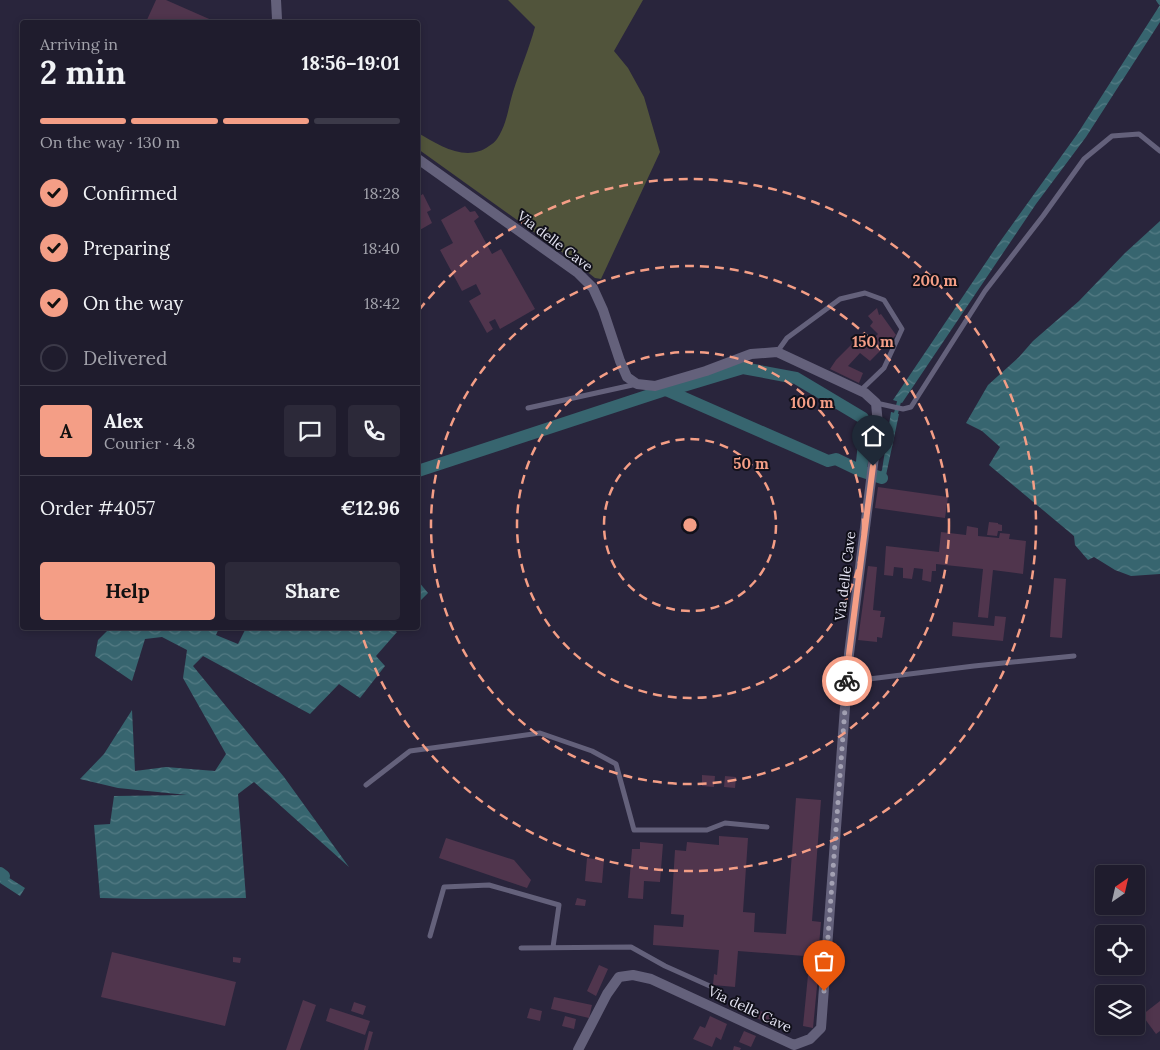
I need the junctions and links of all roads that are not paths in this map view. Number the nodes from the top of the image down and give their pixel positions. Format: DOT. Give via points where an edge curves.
graph roads {
  1 [pos="276,0"];
  2 [pos="276,20"];
  3 [pos="1160,151"];
  4 [pos="420,161"];
  5 [pos="777,352"];
  6 [pos="637,384"];
  7 [pos="860,391"];
  8 [pos="876,403"];
  9 [pos="528,408"];
  10 [pos="1074,656"];
  11 [pos="847,675"];
  12 [pos="366,785"];
  13 [pos="767,827"];
  14 [pos="430,936"];
  15 [pos="553,947"];
  16 [pos="521,948"];
  17 [pos="712,987"];
  18 [pos="578,1050"];
  1 -- 2 [label="street"];
  3 -- 8 [label="lane" via="1139,134 1112,136 1084,159 985,291 911,407 903,409"];
  4 -- 6 [label="street, Via delle Cave" via="578,273 593,288 623,369 627,377"];
  5 -- 6 [label="street" via="751,354 655,386"];
  5 -- 7 [label="street"];
  5 -- 7 [label="lane" via="787,338 840,299 865,293 884,300 902,329 884,368"];
  6 -- 9 [label="lane"];
  7 -- 8 [label="street"];
  8 -- 11 [label="street, Via delle Cave" via="878,425"];
  10 -- 11 [label="lane" via="869,679"];
  11 -- 18 [label="street, Via delle Cave" via="821,1028 810,1039 794,1045 658,982 633,975 619,977"];
  12 -- 13 [label="lane" via="410,751 540,733 592,751 616,764 634,830 707,830 725,823"];
  14 -- 15 [label="lane" via="444,887 489,885 559,905"];
  15 -- 16 [label="lane"];
  15 -- 17 [label="lane" via="631,947"];
}
